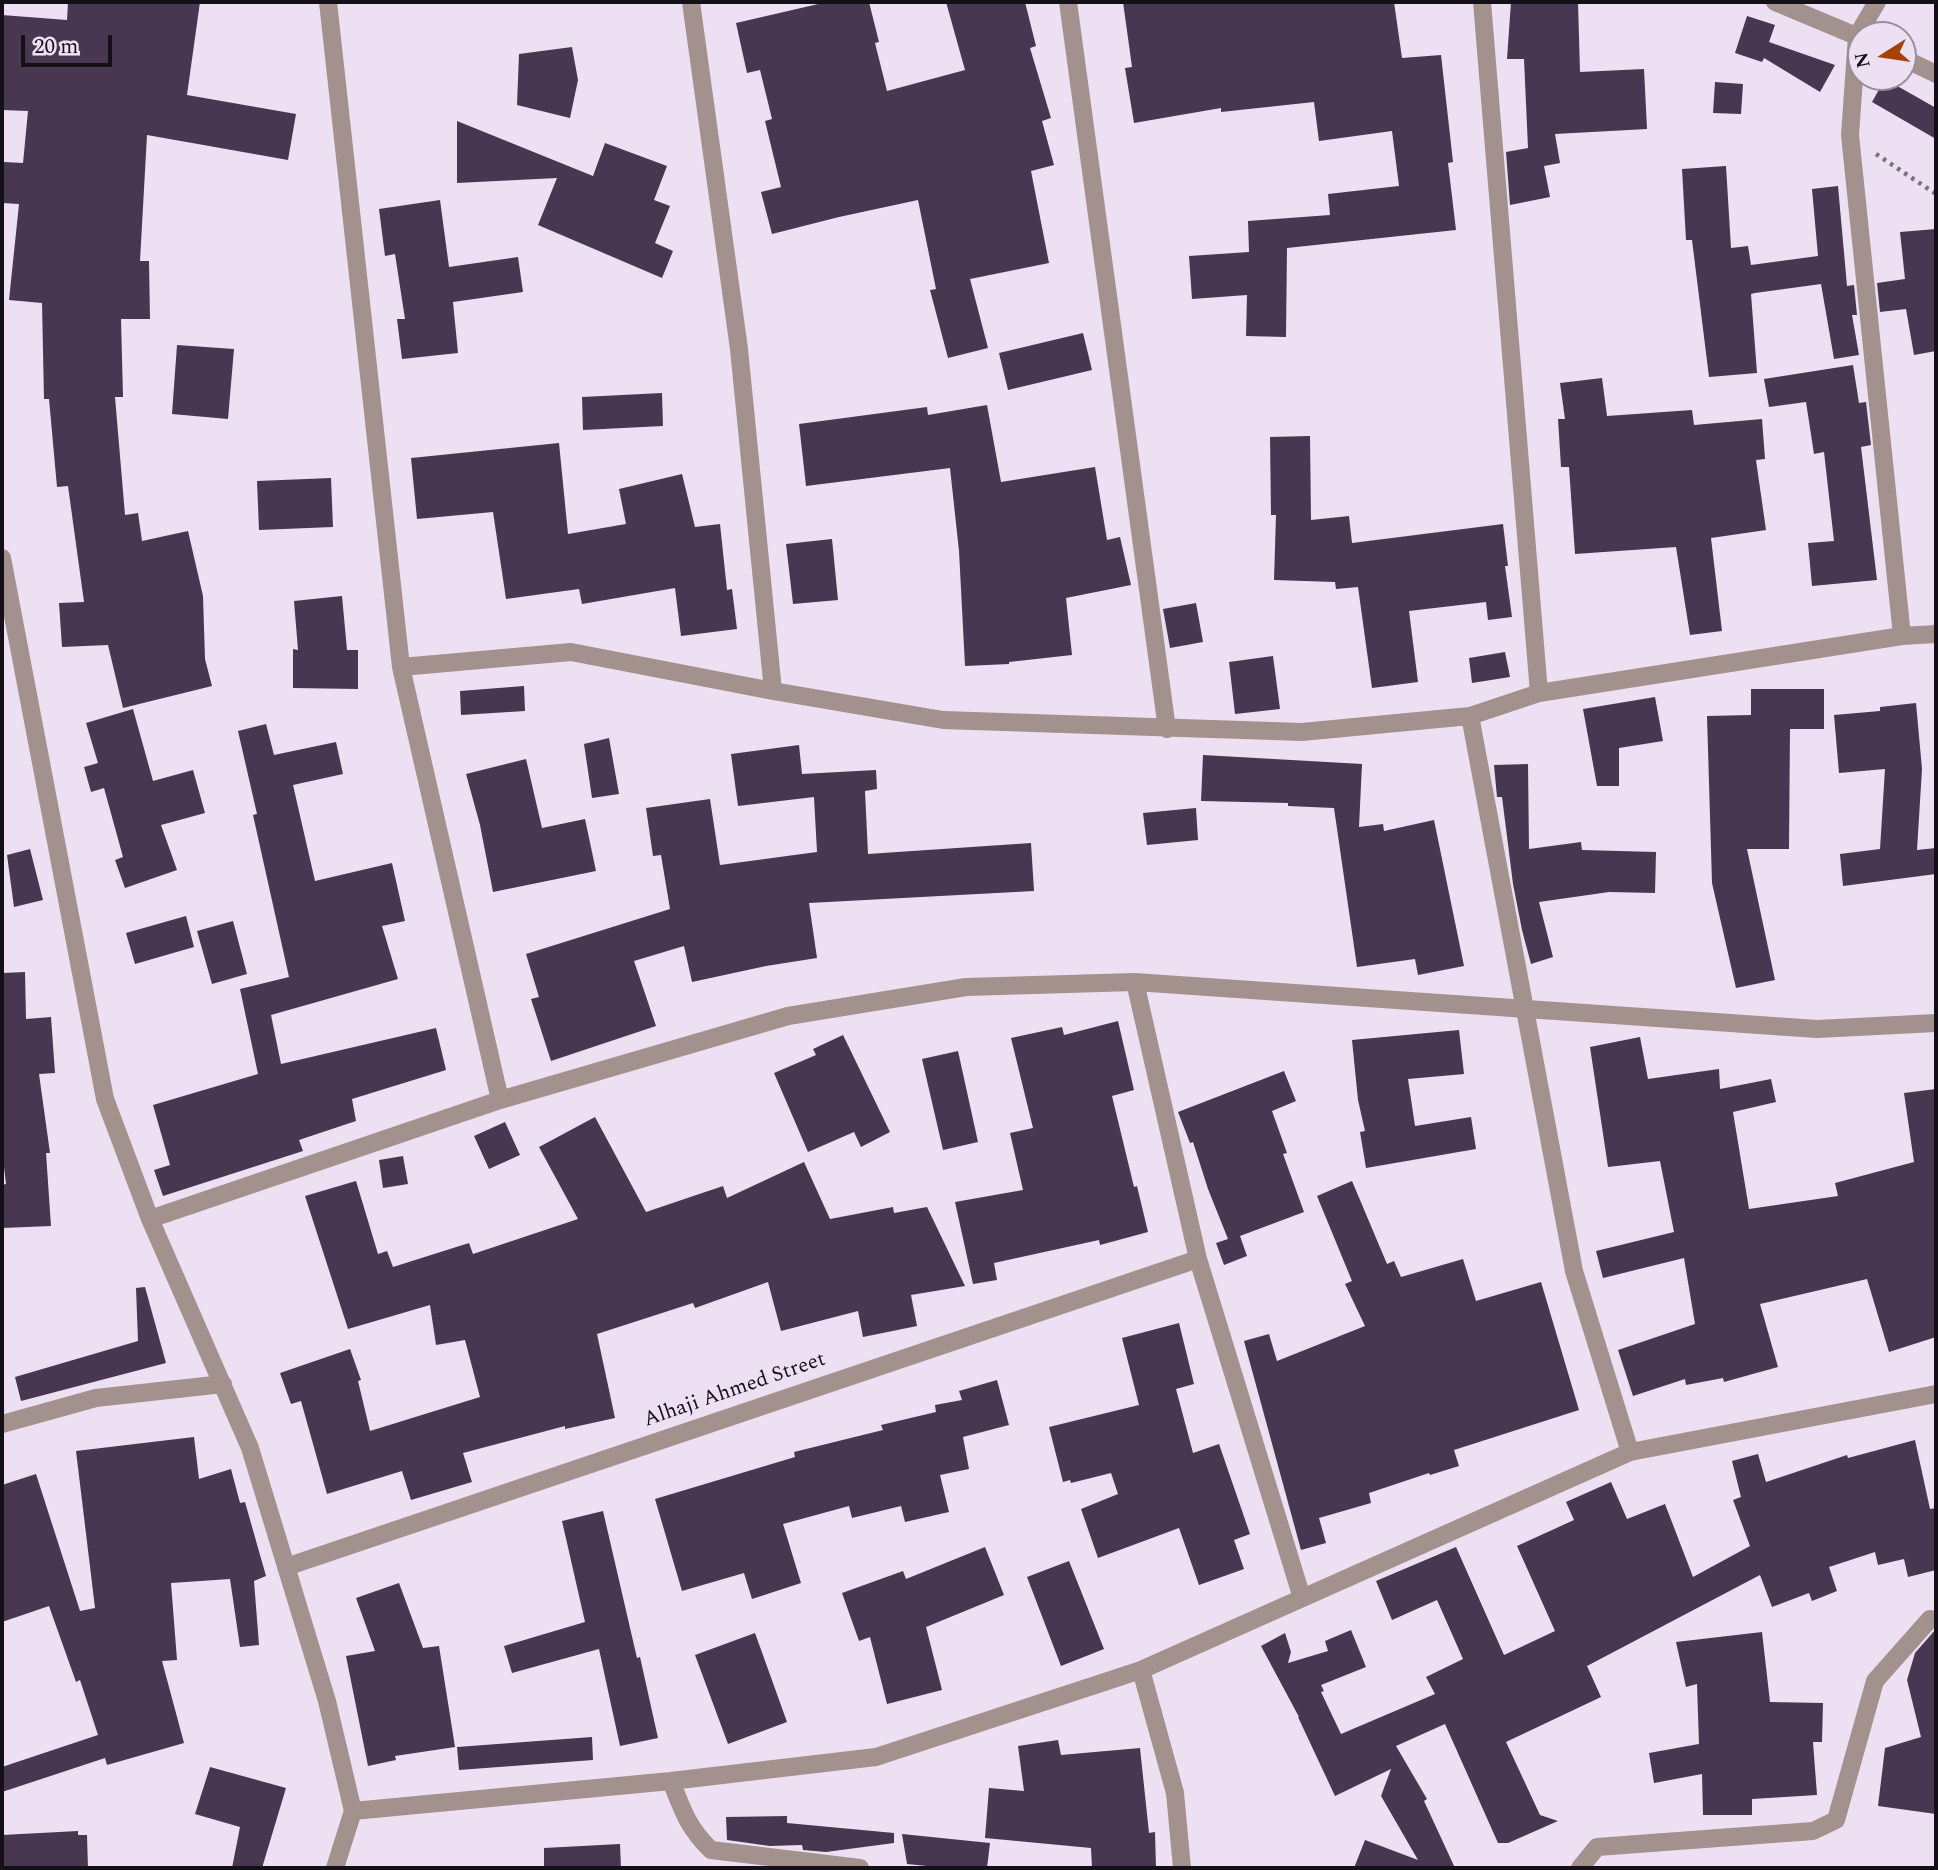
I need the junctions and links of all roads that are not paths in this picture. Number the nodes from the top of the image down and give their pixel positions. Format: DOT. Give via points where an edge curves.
graph roads {
  1 [pos="328,2"];
  2 [pos="691,2"];
  3 [pos="1068,2"];
  4 [pos="1482,2"];
  5 [pos="1775,2"];
  6 [pos="1877,2"];
  7 [pos="1867,21"];
  8 [pos="1847,32"];
  9 [pos="1917,65"];
  10 [pos="1936,74"];
  11 [pos="1854,91"];
  12 [pos="2,558"];
  13 [pos="1936,634"];
  14 [pos="1902,636"];
  15 [pos="401,667"];
  16 [pos="773,691"];
  17 [pos="1539,693"];
  18 [pos="1470,716"];
  19 [pos="1167,729"];
  20 [pos="1135,982"];
  21 [pos="1525,1010"];
  22 [pos="1936,1023"];
  23 [pos="500,1100"];
  24 [pos="149,1219"];
  25 [pos="1198,1258"];
  26 [pos="223,1384"];
  27 [pos="1936,1394"];
  28 [pos="2,1424"];
  29 [pos="1630,1452"];
  30 [pos="286,1567"];
  31 [pos="1302,1598"];
  32 [pos="1930,1619"];
  33 [pos="1141,1670"];
  34 [pos="671,1781"];
  35 [pos="353,1811"];
  36 [pos="335,1868"];
  37 [pos="860,1868"];
  38 [pos="1182,1868"];
  39 [pos="1580,1868"];
  1 -- 15 [label="street"];
  2 -- 16 [label="street" via="739,349"];
  3 -- 19 [label="street"];
  4 -- 17 [label="street"];
  5 -- 8 [label="street"];
  6 -- 7 [label="street"];
  9 -- 10 [label="street"];
  11 -- 14 [label="street" via="1850,135"];
  12 -- 24 [label="street" via="105,1099"];
  13 -- 14 [label="street"];
  14 -- 17 [label="street"];
  15 -- 16 [label="street" via="571,652"];
  15 -- 23 [label="street"];
  16 -- 19 [label="street" via="943,720"];
  17 -- 18 [label="street"];
  18 -- 19 [label="street" via="1303,732"];
  18 -- 21 [label="street"];
  20 -- 21 [label="street"];
  20 -- 23 [label="street" via="966,987 788,1016"];
  20 -- 25 [label="street"];
  21 -- 22 [label="street" via="1817,1029"];
  21 -- 29 [label="street" via="1574,1271"];
  23 -- 24 [label="street"];
  24 -- 26 [label="street"];
  25 -- 30 [label="street, Alhaji Ahmed Street"];
  25 -- 31 [label="street"];
  26 -- 28 [label="street" via="96,1398"];
  26 -- 30 [label="street" via="250,1447"];
  27 -- 29 [label="street"];
  29 -- 31 [label="street"];
  30 -- 35 [label="street" via="327,1701"];
  31 -- 33 [label="street"];
  32 -- 39 [label="street" via="1875,1681 1836,1820 1814,1831 1597,1847"];
  33 -- 34 [label="street" via="876,1757"];
  33 -- 38 [label="street" via="1175,1793"];
  34 -- 35 [label="street"];
  34 -- 37 [label="street" via="688,1824 711,1850"];
  35 -- 36 [label="street"];
}
